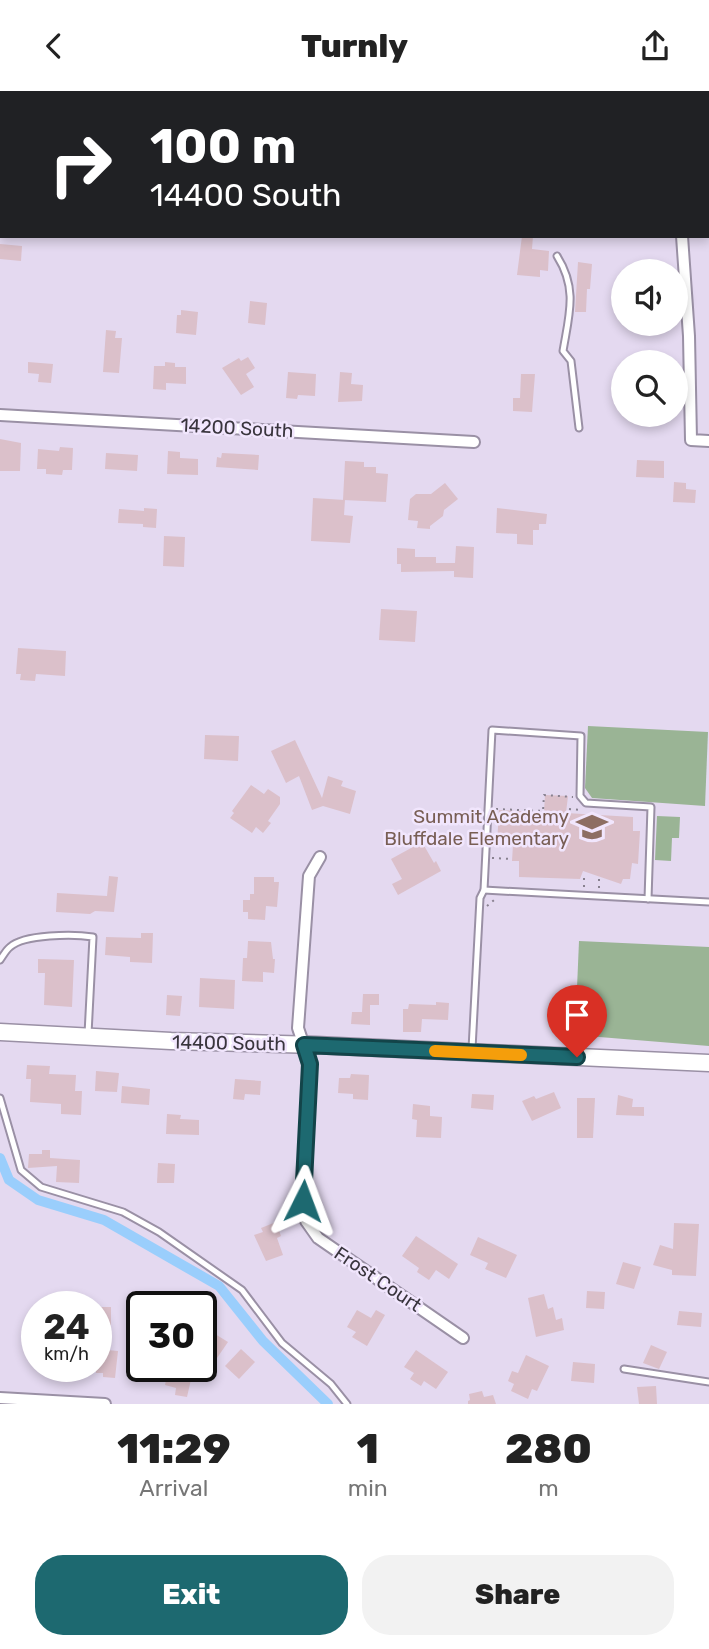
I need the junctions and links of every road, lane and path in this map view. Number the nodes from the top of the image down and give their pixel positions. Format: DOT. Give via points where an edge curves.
graph roads {
  1 [pos="682,238"];
  2 [pos="557,256"];
  3 [pos="0,415"];
  4 [pos="579,428"];
  5 [pos="709,441"];
  6 [pos="474,442"];
  7 [pos="575,803"];
  8 [pos="578,807"];
  9 [pos="494,809"];
  10 [pos="569,809"];
  11 [pos="320,857"];
  12 [pos="491,858"];
  13 [pos="511,859"];
  14 [pos="584,876"];
  15 [pos="599,878"];
  16 [pos="484,890"];
  17 [pos="648,899"];
  18 [pos="709,902"];
  19 [pos="0,960"];
  20 [pos="0,1032"];
  21 [pos="88,1037"];
  22 [pos="304,1045"];
  23 [pos="472,1052"];
  24 [pos="709,1063"];
  25 [pos="0,1098"];
  26 [pos="463,1338"];
  27 [pos="624,1369"];
  28 [pos="709,1382"];
  29 [pos="0,1398"];
  30 [pos="104,1404"];
  31 [pos="347,1404"];
  1 -- 5 [label="street" via="691,440"];
  2 -- 4 [label="lane" via="567,271 571,291 563,351 571,361"];
  3 -- 6 [label="street, 14200 South"];
  7 -- 9 [label="path" via="574,797 544,795 543,811"];
  8 -- 10 [label="path" via="582,810"];
  11 -- 22 [label="street, Frost Court" via="309,876 298,1028"];
  12 -- 13 [label="path"];
  14 -- 15 [label="path" via="584,888 598,889"];
  16 -- 17 [label="lane"];
  16 -- 17 [label="lane" via="492,730 581,736 580,796 586,803 651,807"];
  16 -- 23 [label="lane"];
  17 -- 18 [label="lane"];
  19 -- 21 [label="lane" via="11,945 39,937 93,937"];
  20 -- 21 [label="main road, 14400 South"];
  21 -- 22 [label="main road, 14400 South"];
  22 -- 23 [label="main road, 14400 South"];
  22 -- 26 [label="street, Frost Court" via="310,1064 303,1201 306,1221 318,1238"];
  23 -- 24 [label="main road, 14400 South"];
  25 -- 31 [label="lane" via="21,1170 41,1187 123,1212 242,1290 282,1343 331,1384"];
  27 -- 28 [label="lane"];
  29 -- 30 [label="street"];
}
